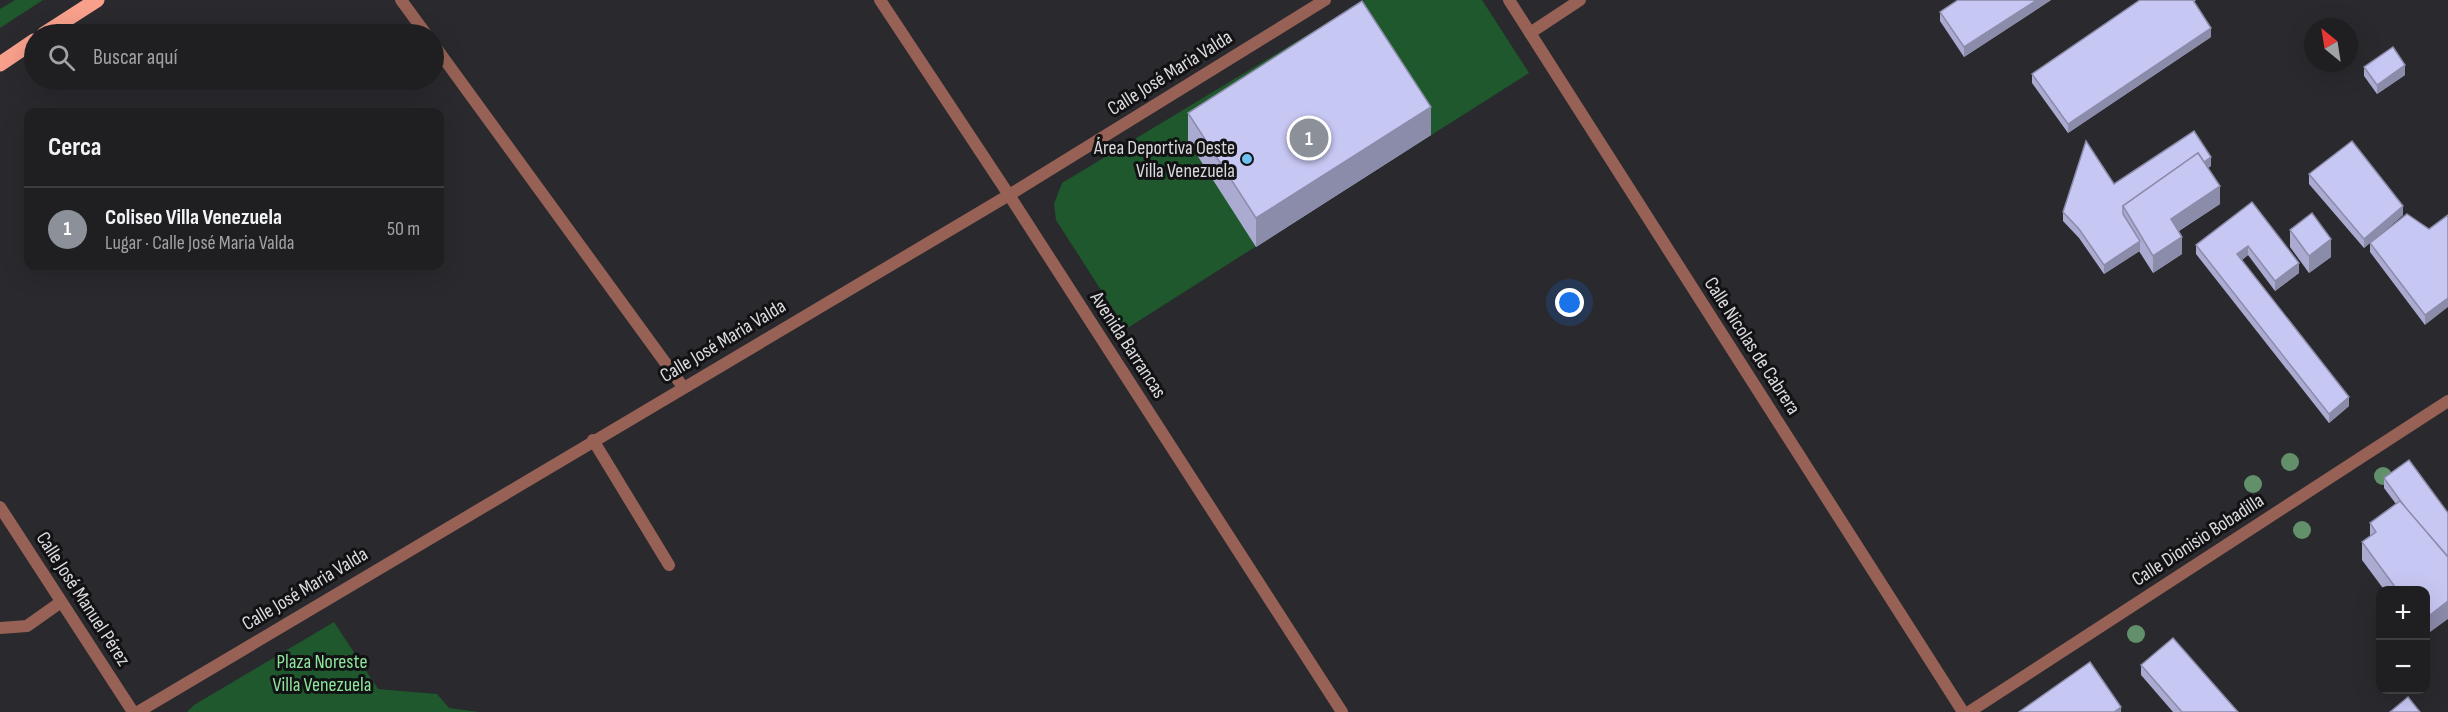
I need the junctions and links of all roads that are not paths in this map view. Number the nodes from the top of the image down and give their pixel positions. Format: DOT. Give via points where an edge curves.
graph roads {
  1 [pos="97,0"];
  2 [pos="401,0"];
  3 [pos="880,0"];
  4 [pos="1325,0"];
  5 [pos="1509,0"];
  6 [pos="1580,0"];
  7 [pos="60,24"];
  8 [pos="419,24"];
  9 [pos="1530,33"];
  10 [pos="24,48"];
  11 [pos="444,59"];
  12 [pos="0,64"];
  13 [pos="1009,195"];
  14 [pos="683,387"];
  15 [pos="2448,400"];
  16 [pos="594,440"];
  17 [pos="0,507"];
  18 [pos="669,565"];
  19 [pos="61,602"];
  20 [pos="0,628"];
  21 [pos="133,712"];
  22 [pos="138,712"];
  23 [pos="1342,712"];
  24 [pos="1963,712"];
  25 [pos="1969,712"];
  1 -- 7 [label="main road"];
  2 -- 8 [label="street"];
  3 -- 13 [label="street, Avenida Barrancas"];
  4 -- 13 [label="street, Calle José Maria Valda"];
  5 -- 9 [label="street, Calle Nicolas de Cabrera"];
  6 -- 9 [label="street"];
  9 -- 24 [label="street, Calle Nicolas de Cabrera"];
  10 -- 12 [label="main road"];
  11 -- 14 [label="street"];
  13 -- 14 [label="street, Calle José Maria Valda"];
  13 -- 23 [label="street, Avenida Barrancas"];
  14 -- 16 [label="street, Calle José Maria Valda"];
  15 -- 25 [label="street, Calle Dionisio Bobadilla"];
  16 -- 18 [label="street"];
  16 -- 22 [label="street, Calle José Maria Valda"];
  17 -- 19 [label="street, Calle José Manuel Pérez"];
  19 -- 20 [label="street" via="27,626"];
  19 -- 21 [label="street, Calle José Manuel Pérez"];
}
